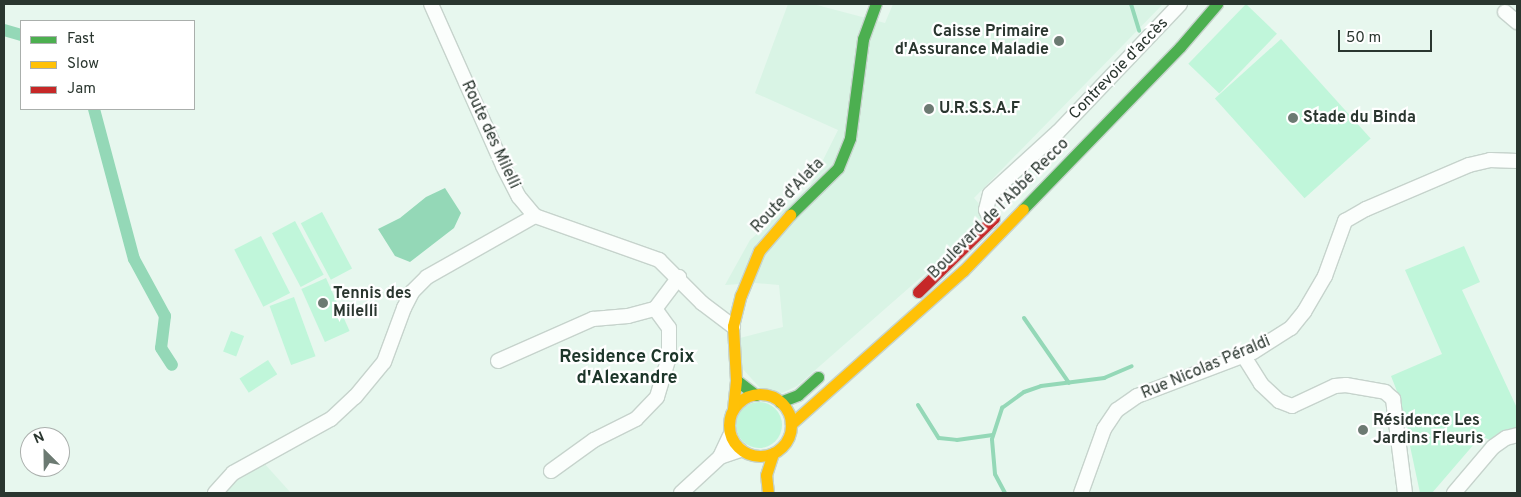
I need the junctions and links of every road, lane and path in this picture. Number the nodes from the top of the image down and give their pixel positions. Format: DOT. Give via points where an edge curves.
graph roads {
  1 [pos="431,4"];
  2 [pos="876,4"];
  3 [pos="1180,4"];
  4 [pos="1217,4"];
  5 [pos="1505,12"];
  6 [pos="1517,22"];
  7 [pos="1148,61"];
  8 [pos="1087,124"];
  9 [pos="1517,161"];
  10 [pos="1004,208"];
  11 [pos="535,216"];
  12 [pos="991,222"];
  13 [pos="679,277"];
  14 [pos="907,303"];
  15 [pos="656,309"];
  16 [pos="733,326"];
  17 [pos="1243,355"];
  18 [pos="498,361"];
  19 [pos="831,366"];
  20 [pos="736,380"];
  21 [pos="756,395"];
  22 [pos="780,402"];
  23 [pos="733,409"];
  24 [pos="790,424"];
  25 [pos="1517,435"];
  26 [pos="730,436"];
  27 [pos="740,450"];
  28 [pos="773,453"];
  29 [pos="756,456"];
  30 [pos="720,457"];
  31 [pos="551,471"];
  32 [pos="766,475"];
  33 [pos="215,493"];
  34 [pos="681,493"];
  35 [pos="768,493"];
  36 [pos="1081,493"];
  37 [pos="1405,493"];
  38 [pos="1454,493"];
  1 -- 11 [label="street, Route des Milelli" via="503,166 519,198"];
  2 -- 16 [label="main road, Route d'Alata" via="863,40 850,138 838,168 772,233 759,251 741,295"];
  3 -- 12 [label="street, Contrevoie d'accès" via="1058,132 990,194 986,210"];
  4 -- 24 [label="main road, Boulevard de l'Abbé Recco" via="963,271"];
  5 -- 6 [label="street"];
  7 -- 8 [label="main road"];
  9 -- 17 [label="street, Rue Nicolas Péraldi" via="1476,162 1353,216 1339,232 1325,276 1304,312 1278,338"];
  10 -- 12 [label="main road, Boulevard de l'Abbé Recco"];
  11 -- 13 [label="street" via="648,254"];
  11 -- 33 [label="street" via="427,277 412,292 384,362 355,398 331,419 245,465"];
  12 -- 14 [label="main road, Boulevard de l'Abbé Recco"];
  13 -- 15 [label="street"];
  13 -- 16 [label="street" via="702,303"];
  15 -- 18 [label="street" via="628,316 593,318"];
  15 -- 31 [label="street" via="669,328 669,357 657,397 636,419 594,440"];
  16 -- 20 [label="main road, Route d'Alata"];
  17 -- 36 [label="street, Rue Nicolas Péraldi" via="1137,396 1117,410 1104,429"];
  17 -- 37 [label="street" via="1261,384 1279,402 1292,406 1335,386 1385,392 1394,407"];
  19 -- 22 [label="main road" via="798,395"];
  20 -- 21 [label="main road"];
  20 -- 23 [label="main road, Route d'Alata"];
  21 -- 22 [label="main road"];
  21 -- 23 [label="main road" via="739,402"];
  22 -- 24 [label="main road"];
  23 -- 26 [label="main road" via="728,427"];
  24 -- 28 [label="main road" via="786,441"];
  25 -- 38 [label="street" via="1493,447"];
  26 -- 27 [label="main road"];
  26 -- 30 [label="street"];
  27 -- 29 [label="main road"];
  27 -- 30 [label="street"];
  28 -- 29 [label="main road"];
  28 -- 32 [label="main road"];
  29 -- 32 [label="main road"];
  30 -- 34 [label="street"];
  32 -- 35 [label="main road"];
}
